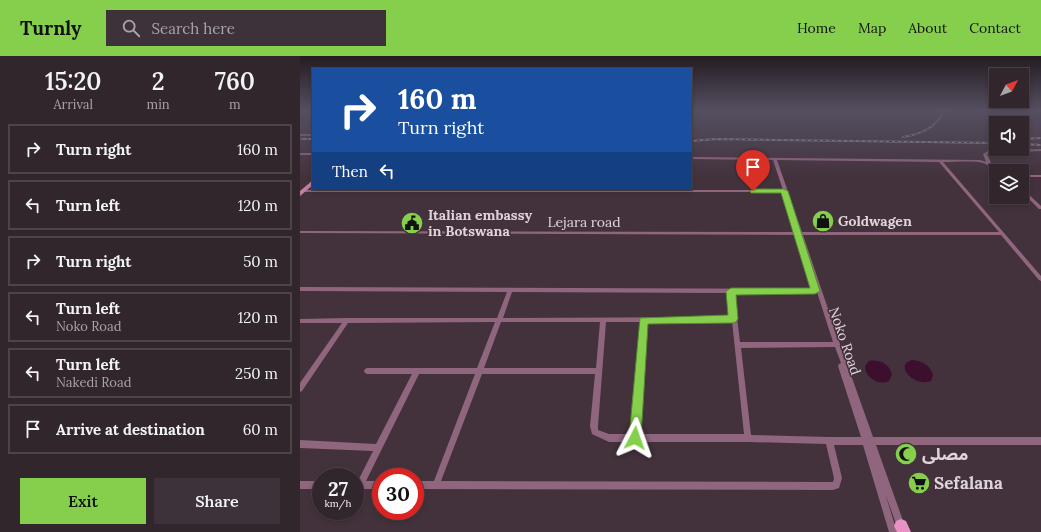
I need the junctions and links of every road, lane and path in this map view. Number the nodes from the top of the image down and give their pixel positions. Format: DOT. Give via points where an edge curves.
graph roads {
  1 [pos="300,135"];
  2 [pos="312,135"];
  3 [pos="1041,150"];
  4 [pos="300,154"];
  5 [pos="312,154"];
  6 [pos="692,158"];
  7 [pos="773,159"];
  8 [pos="940,161"];
  9 [pos="989,164"];
  10 [pos="1029,176"];
  11 [pos="1041,176"];
  12 [pos="312,183"];
  13 [pos="785,191"];
  14 [pos="302,192"];
  15 [pos="1029,196"];
  16 [pos="1032,199"];
  17 [pos="1041,199"];
  18 [pos="1041,208"];
  19 [pos="300,232"];
  20 [pos="798,234"];
  21 [pos="1003,234"];
  22 [pos="1041,279"];
  23 [pos="300,290"];
  24 [pos="510,291"];
  25 [pos="731,291"];
  26 [pos="815,291"];
  27 [pos="498,319"];
  28 [pos="733,319"];
  29 [pos="347,320"];
  30 [pos="643,320"];
  31 [pos="300,321"];
  32 [pos="603,321"];
  33 [pos="834,344"];
  34 [pos="737,345"];
  35 [pos="367,370"];
  36 [pos="417,371"];
  37 [pos="598,371"];
  38 [pos="480,372"];
  39 [pos="300,389"];
  40 [pos="635,438"];
  41 [pos="748,438"];
  42 [pos="869,441"];
  43 [pos="1041,441"];
  44 [pos="829,442"];
  45 [pos="300,444"];
  46 [pos="378,448"];
  47 [pos="364,473"];
  48 [pos="300,485"];
  49 [pos="312,485"];
  50 [pos="424,485"];
  51 [pos="436,485"];
  52 [pos="900,531"];
  1 -- 2 [label="street"];
  3 -- 9 [label="street" via="988,152 985,156"];
  4 -- 5 [label="street"];
  6 -- 7 [label="street"];
  7 -- 8 [label="street"];
  7 -- 13 [label="street"];
  8 -- 9 [label="street" via="980,161"];
  8 -- 21 [label="street"];
  10 -- 11 [label="street"];
  12 -- 14 [label="main road"];
  13 -- 14 [label="street"];
  13 -- 20 [label="street"];
  15 -- 16 [label="street"];
  16 -- 17 [label="street"];
  16 -- 18 [label="street"];
  19 -- 20 [label="street, Lejara road"];
  20 -- 21 [label="street, Lejara road"];
  20 -- 26 [label="street, Noko Road"];
  20 -- 42 [label="street"];
  21 -- 22 [label="street"];
  23 -- 24 [label="street"];
  24 -- 25 [label="street"];
  24 -- 27 [label="street"];
  25 -- 26 [label="street"];
  25 -- 28 [label="street"];
  26 -- 33 [label="street, Noko Road"];
  27 -- 29 [label="street"];
  27 -- 32 [label="street"];
  27 -- 38 [label="street"];
  28 -- 30 [label="street"];
  28 -- 34 [label="street"];
  29 -- 31 [label="street"];
  29 -- 39 [label="street"];
  30 -- 32 [label="street"];
  30 -- 40 [label="street"];
  32 -- 37 [label="street"];
  33 -- 34 [label="street"];
  33 -- 42 [label="street, Noko Road"];
  34 -- 41 [label="street"];
  35 -- 36 [label="street"];
  36 -- 38 [label="street"];
  36 -- 46 [label="street"];
  37 -- 38 [label="street"];
  37 -- 40 [label="street" via="595,432 609,438"];
  38 -- 51 [label="street"];
  40 -- 41 [label="street"];
  41 -- 44 [label="street"];
  42 -- 43 [label="street"];
  42 -- 44 [label="street"];
  42 -- 52 [label="street"];
  42 -- 52 [label="street, Noko Road"];
  44 -- 51 [label="street" via="838,478 836,485 833,486"];
  45 -- 46 [label="street"];
  46 -- 47 [label="street"];
  48 -- 49 [label="street"];
  50 -- 51 [label="street"];
}
